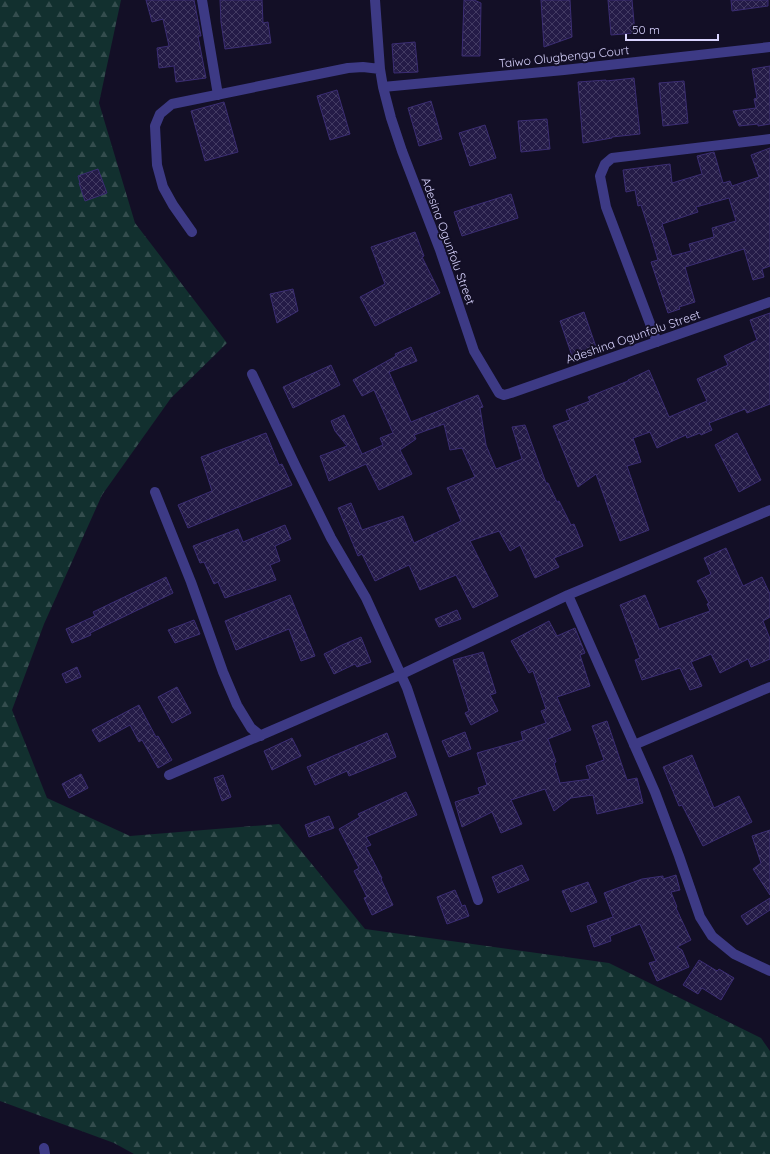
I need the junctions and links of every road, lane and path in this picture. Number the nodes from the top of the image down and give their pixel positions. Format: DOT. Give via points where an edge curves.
graph roads {
  1 [pos="202,0"];
  2 [pos="375,0"];
  3 [pos="770,47"];
  4 [pos="380,69"];
  5 [pos="383,87"];
  6 [pos="218,95"];
  7 [pos="770,139"];
  8 [pos="192,232"];
  9 [pos="770,302"];
  10 [pos="657,342"];
  11 [pos="252,374"];
  12 [pos="504,396"];
  13 [pos="155,492"];
  14 [pos="770,510"];
  15 [pos="568,596"];
  16 [pos="400,675"];
  17 [pos="770,687"];
  18 [pos="261,736"];
  19 [pos="634,745"];
  20 [pos="169,775"];
  21 [pos="478,900"];
  22 [pos="770,971"];
  1 -- 6 [label="street"];
  2 -- 4 [label="street, Adesina Ogunfolu Street"];
  3 -- 5 [label="street, Taiwo Olugbenga Court"];
  4 -- 5 [label="street, Adesina Ogunfolu Street"];
  4 -- 6 [label="street" via="348,68"];
  5 -- 12 [label="street, Adesina Ogunfolu Street" via="402,151 440,250 474,351 499,393"];
  6 -- 8 [label="street" via="172,104 160,114 155,126 157,165 163,187 172,205"];
  7 -- 10 [label="street" via="612,158 605,164 600,176 606,207"];
  9 -- 10 [label="street, Adeshina Ogunfolu Street"];
  10 -- 12 [label="street, Adeshina Ogunfolu Street"];
  11 -- 16 [label="street" via="331,538 366,598"];
  13 -- 18 [label="street" via="237,705 251,728"];
  14 -- 15 [label="street"];
  15 -- 16 [label="street"];
  15 -- 19 [label="street"];
  16 -- 18 [label="street"];
  16 -- 21 [label="street" via="407,688"];
  17 -- 19 [label="street"];
  18 -- 20 [label="street"];
  19 -- 22 [label="street" via="655,792 700,917 712,936 734,954"];
}
